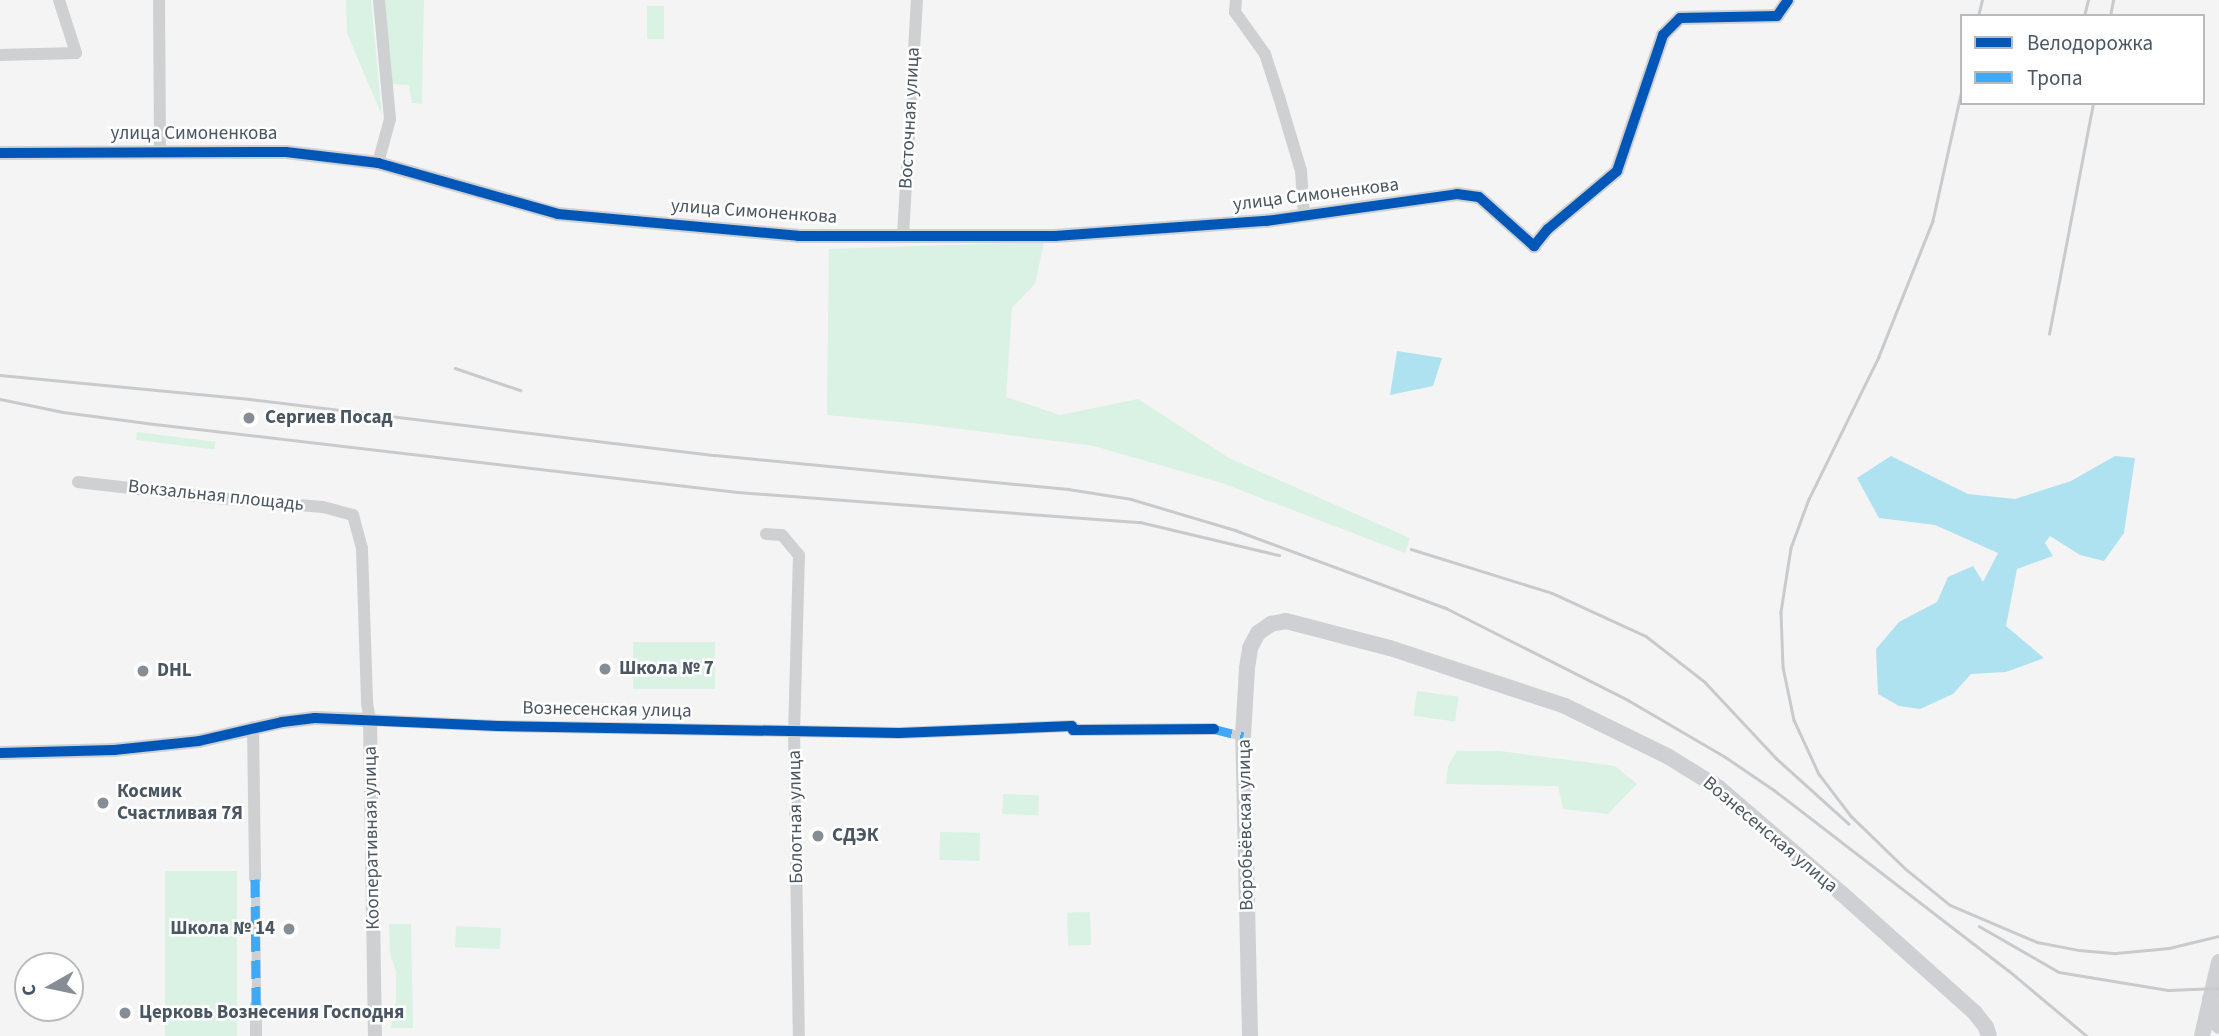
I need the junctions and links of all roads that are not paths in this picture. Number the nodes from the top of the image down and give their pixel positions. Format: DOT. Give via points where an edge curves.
graph roads {
  1 [pos="59,0"];
  2 [pos="159,0"];
  3 [pos="379,0"];
  4 [pos="918,0"];
  5 [pos="1236,0"];
  6 [pos="1788,0"];
  7 [pos="0,55"];
  8 [pos="160,151"];
  9 [pos="0,153"];
  10 [pos="378,163"];
  11 [pos="1304,215"];
  12 [pos="903,235"];
  13 [pos="78,482"];
  14 [pos="353,515"];
  15 [pos="766,534"];
  16 [pos="1271,624"];
  17 [pos="370,720"];
  18 [pos="253,727"];
  19 [pos="794,729"];
  20 [pos="1214,729"];
  21 [pos="1243,736"];
  22 [pos="0,753"];
  23 [pos="255,879"];
  24 [pos="2219,962"];
  25 [pos="2209,998"];
  26 [pos="256,1005"];
  27 [pos="2219,1026"];
  28 [pos="256,1036"];
  29 [pos="375,1036"];
  30 [pos="799,1036"];
  31 [pos="1250,1036"];
  32 [pos="1989,1036"];
  33 [pos="2202,1036"];
  1 -- 7 [label="street" via="75,53"];
  2 -- 8 [label="street"];
  3 -- 10 [label="street" via="390,119"];
  4 -- 12 [label="street, Восточная улица"];
  5 -- 11 [label="street" via="1236,12 1265,54 1279,97 1301,171"];
  6 -- 11 [label="street, улица Симоненкова" via="1777,16 1680,19 1663,35 1617,172 1534,246 1479,197 1457,194"];
  8 -- 9 [label="street, улица Симоненкова"];
  8 -- 10 [label="street, улица Симоненкова" via="286,152"];
  10 -- 12 [label="street, улица Симоненкова" via="558,214 798,236"];
  11 -- 12 [label="street, улица Симоненкова" via="1266,222 1055,236"];
  13 -- 14 [label="street, Вокзальная площадь" via="323,507"];
  14 -- 17 [label="street, Кооперативная улица" via="362,549"];
  15 -- 19 [label="street, Болотная улица" via="782,535 799,555"];
  16 -- 21 [label="main road, Воробьёвская улица" via="1258,633 1250,648"];
  16 -- 32 [label="main road, Вознесенская улица" via="1286,621 1491,681 1565,706 1669,757 1719,788 1832,885 1975,1013"];
  17 -- 18 [label="street, Вознесенская улица" via="315,718"];
  17 -- 19 [label="street, Вознесенская улица"];
  17 -- 29 [label="street, Кооперативная улица"];
  18 -- 22 [label="street, Вознесенская улица" via="199,741 114,750"];
  18 -- 23 [label="street"];
  19 -- 20 [label="street, Вознесенская улица" via="899,733 1072,726 1073,730"];
  19 -- 30 [label="street, Болотная улица"];
  20 -- 21 [label="street, Вознесенская улица"];
  21 -- 31 [label="main road, Воробьёвская улица"];
  23 -- 26 [label="street"];
  24 -- 25 [label="main road"];
  25 -- 27 [label="main road"];
  25 -- 33 [label="main road"];
  26 -- 28 [label="street"];
}
